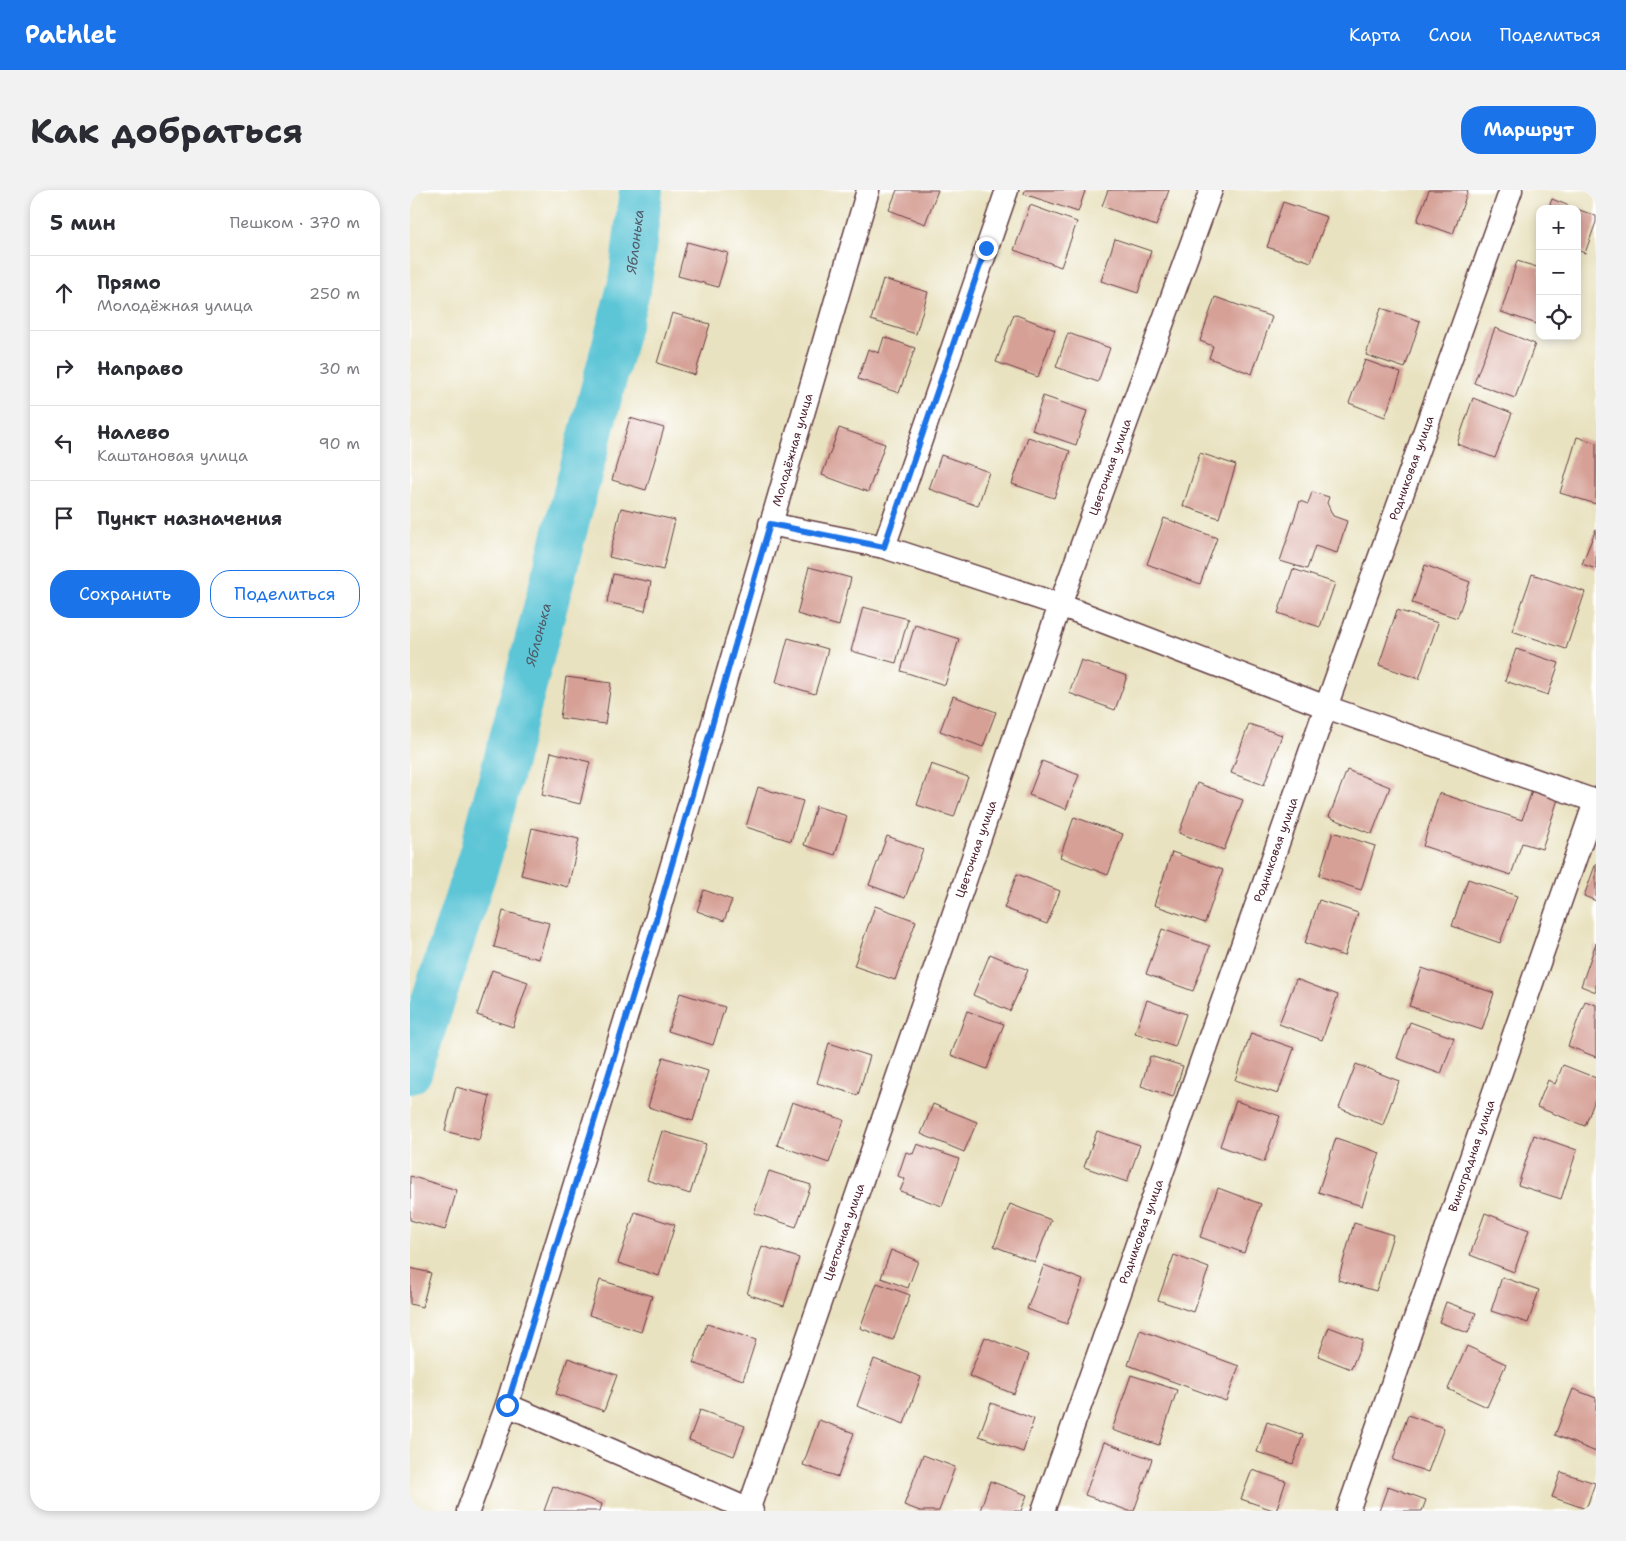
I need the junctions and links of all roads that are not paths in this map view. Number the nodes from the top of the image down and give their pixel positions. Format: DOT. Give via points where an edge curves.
graph roads {
  1 [pos="868,190"];
  2 [pos="1007,190"];
  3 [pos="1211,190"];
  4 [pos="1511,190"];
  5 [pos="770,524"];
  6 [pos="884,547"];
  7 [pos="1060,605"];
  8 [pos="1326,707"];
  9 [pos="1596,800"];
  10 [pos="507,1405"];
  11 [pos="468,1511"];
  12 [pos="750,1511"];
  13 [pos="1042,1511"];
  14 [pos="1348,1511"];
  1 -- 5 [label="street, Молодёжная улица"];
  2 -- 6 [label="street"];
  3 -- 7 [label="street, Цветочная улица"];
  4 -- 8 [label="street, Родниковая улица"];
  5 -- 6 [label="street"];
  5 -- 10 [label="street, Молодёжная улица" via="653,930"];
  6 -- 7 [label="street"];
  7 -- 8 [label="street"];
  7 -- 12 [label="street, Цветочная улица"];
  8 -- 9 [label="street"];
  8 -- 13 [label="street, Родниковая улица"];
  9 -- 14 [label="street, Виноградная улица"];
  10 -- 11 [label="street, Молодёжная улица"];
  10 -- 12 [label="street"];
}
